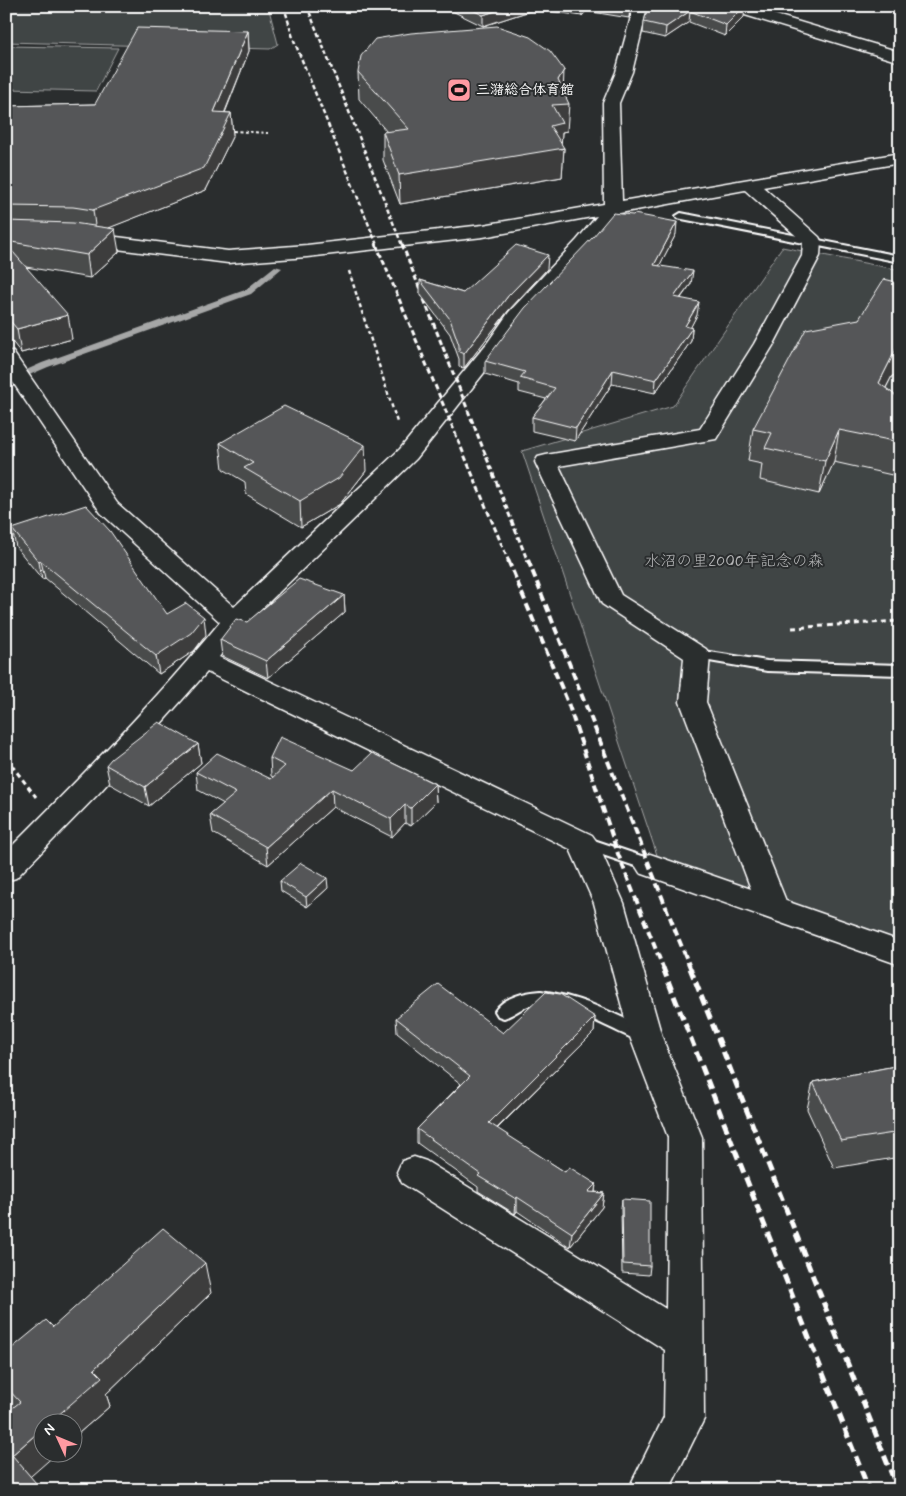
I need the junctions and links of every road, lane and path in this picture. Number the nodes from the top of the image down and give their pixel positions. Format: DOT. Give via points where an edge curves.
graph roads {
  1 [pos="641,6"];
  2 [pos="730,6"];
  3 [pos="900,57"];
  4 [pos="233,131"];
  5 [pos="268,133"];
  6 [pos="900,158"];
  7 [pos="750,184"];
  8 [pos="613,209"];
  9 [pos="681,216"];
  10 [pos="6,236"];
  11 [pos="812,241"];
  12 [pos="341,248"];
  13 [pos="900,259"];
  14 [pos="6,356"];
  15 [pos="408,454"];
  16 [pos="234,621"];
  17 [pos="900,621"];
  18 [pos="792,628"];
  19 [pos="697,655"];
  20 [pos="203,660"];
  21 [pos="900,670"];
  22 [pos="6,758"];
  23 [pos="54,821"];
  24 [pos="582,842"];
  25 [pos="650,865"];
  26 [pos="6,870"];
  27 [pos="774,909"];
  28 [pos="900,953"];
  29 [pos="504,1011"];
  30 [pos="646,1037"];
  31 [pos="414,1172"];
  32 [pos="683,1340"];
  33 [pos="648,1490"];
  1 -- 8 [label="street" via="624,72 611,103"];
  2 -- 3 [label="street"];
  4 -- 5 [label="path"];
  6 -- 7 [label="street"];
  7 -- 8 [label="street"];
  7 -- 11 [label="street"];
  8 -- 12 [label="street" via="483,231"];
  8 -- 15 [label="street" via="516,316"];
  9 -- 11 [label="lane"];
  10 -- 12 [label="street" via="77,238 228,257"];
  11 -- 13 [label="lane"];
  11 -- 19 [label="street" via="811,256 764,344 708,434 546,462 611,600"];
  12 -- 15 [label="path"];
  14 -- 16 [label="street" via="109,508"];
  15 -- 16 [label="street"];
  16 -- 20 [label="street"];
  17 -- 18 [label="path"];
  19 -- 21 [label="lane" via="767,666"];
  19 -- 27 [label="street" via="693,702"];
  20 -- 23 [label="street"];
  20 -- 24 [label="street"];
  22 -- 23 [label="path"];
  23 -- 26 [label="street"];
  24 -- 25 [label="lane"];
  24 -- 30 [label="street" via="609,904"];
  25 -- 27 [label="street"];
  27 -- 28 [label="street"];
  29 -- 30 [label="lane" via="529,998 553,1000 579,1006"];
  30 -- 32 [label="street" via="685,1137"];
  31 -- 32 [label="street"];
  32 -- 33 [label="street" via="684,1419"];
}
